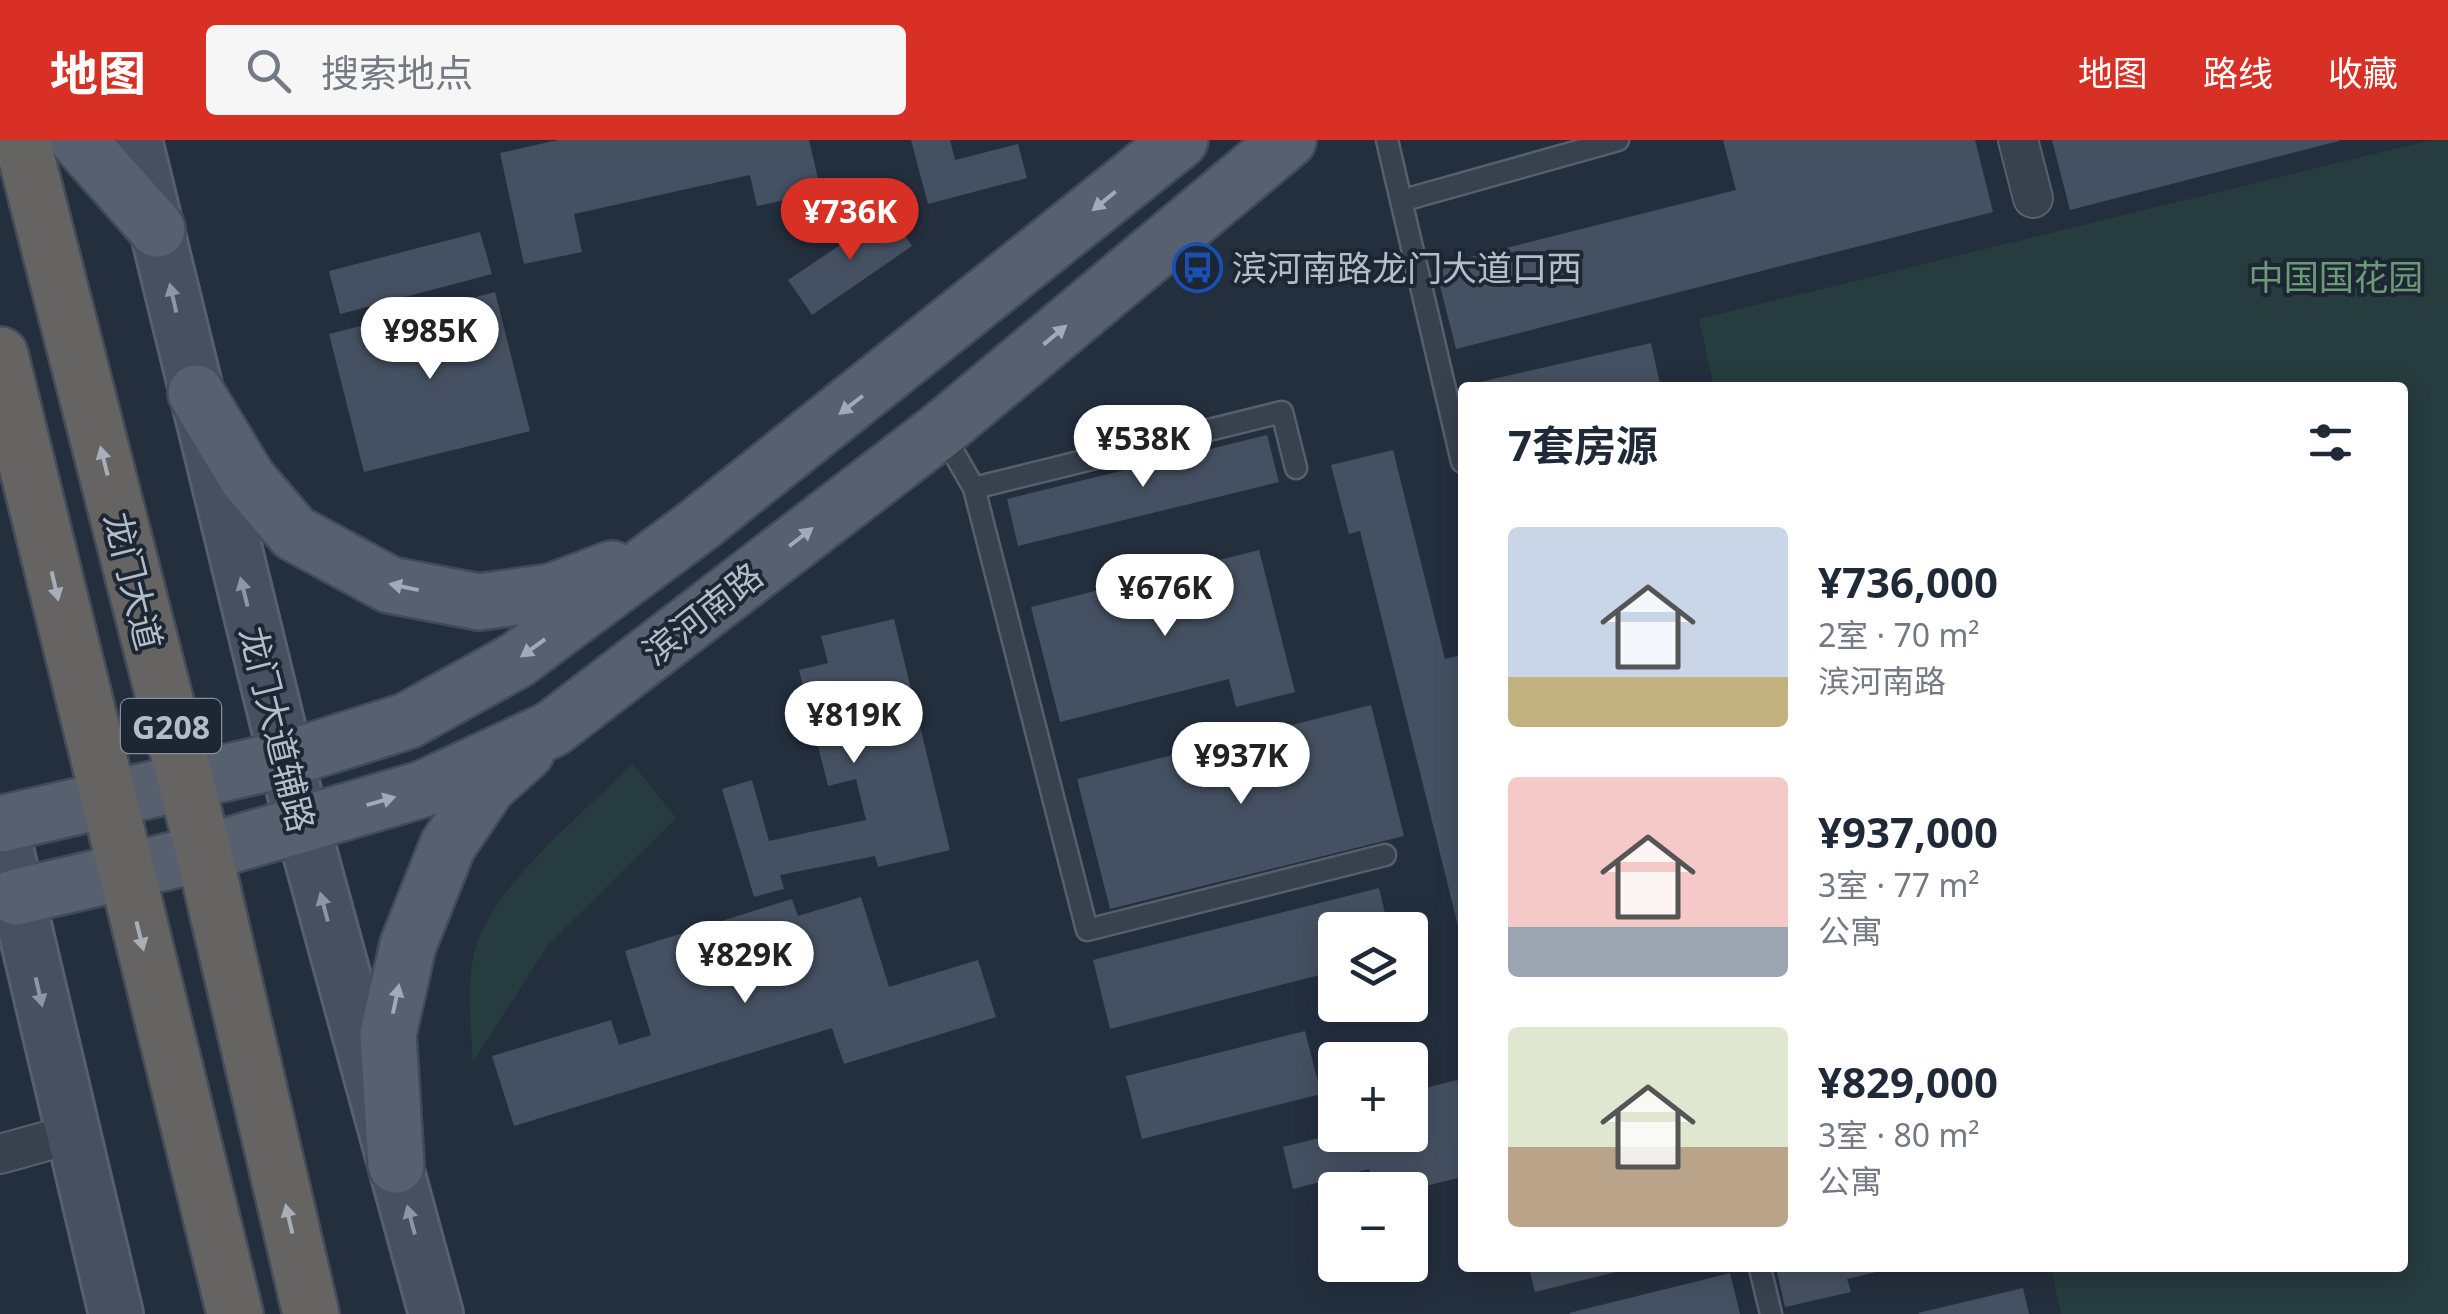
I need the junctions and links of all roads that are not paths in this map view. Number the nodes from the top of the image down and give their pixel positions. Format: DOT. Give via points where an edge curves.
graph roads {
  1 [pos="22,140"];
  2 [pos="78,140"];
  3 [pos="136,140"];
  4 [pos="1180,140"];
  5 [pos="1288,140"];
  6 [pos="1387,140"];
  7 [pos="1618,140"];
  8 [pos="2018,140"];
  9 [pos="2032,198"];
  10 [pos="1404,200"];
  11 [pos="157,229"];
  12 [pos="0,355"];
  13 [pos="196,393"];
  14 [pos="941,430"];
  15 [pos="1458,444"];
  16 [pos="1296,468"];
  17 [pos="974,488"];
  18 [pos="696,528"];
  19 [pos="552,729"];
  20 [pos="286,759"];
  21 [pos="185,783"];
  22 [pos="106,801"];
  23 [pos="0,824"];
  24 [pos="302,824"];
  25 [pos="204,853"];
  26 [pos="1385,855"];
  27 [pos="124,872"];
  28 [pos="16,897"];
  29 [pos="72,1134"];
  30 [pos="0,1154"];
  31 [pos="396,1165"];
  32 [pos="1761,1272"];
  33 [pos="116,1314"];
  34 [pos="235,1314"];
  35 [pos="310,1314"];
  36 [pos="436,1314"];
  37 [pos="1771,1314"];
  21 -- 1 [label="highway, 龙门大道 / G208, one-way"];
  2 -- 11 [label="main road"];
  3 -- 11 [label="main road, 龙门大道辅路"];
  4 -- 18 [label="main road, 滨河南路, one-way"];
  14 -- 5 [label="main road, 滨河南路, one-way"];
  6 -- 10 [label="lane"];
  7 -- 10 [label="lane"];
  8 -- 9 [label="street"];
  10 -- 15 [label="lane"];
  13 -- 11 [label="main road, 龙门大道辅路, one-way"];
  12 -- 22 [label="highway, G208, one-way"];
  18 -- 13 [label="main road, one-way" via="551,592 479,602 390,585 294,533 248,478"];
  20 -- 13 [label="main road, 龙门大道辅路, one-way"];
  14 -- 17 [label="lane"];
  19 -- 14 [label="main road, 滨河南路, one-way"];
  16 -- 17 [label="lane" via="1282,412"];
  17 -- 26 [label="lane" via="1088,930"];
  18 -- 20 [label="main road, 滨河南路, one-way" via="517,660 407,721"];
  24 -- 19 [label="main road, 滨河南路, one-way" via="423,789"];
  31 -- 19 [label="main road, one-way" via="388,1034 408,945 448,845 488,786"];
  20 -- 21 [label="main road, 滨河南路"];
  20 -- 24 [label="main road, 龙门大道辅路"];
  21 -- 22 [label="main road, 滨河南路"];
  21 -- 25 [label="highway, 龙门大道 / G208"];
  22 -- 23 [label="main road, 滨河南路"];
  22 -- 27 [label="highway, G208"];
  23 -- 28 [label="main road"];
  24 -- 25 [label="main road, 滨河南路"];
  31 -- 24 [label="main road, 龙门大道辅路, one-way"];
  25 -- 27 [label="main road, 滨河南路"];
  35 -- 25 [label="highway, 龙门大道 / G208, one-way"];
  27 -- 28 [label="main road, 滨河南路"];
  27 -- 34 [label="highway, G208, one-way"];
  28 -- 29 [label="main road, one-way"];
  29 -- 30 [label="street"];
  29 -- 33 [label="main road"];
  36 -- 31 [label="main road, 龙门大道辅路, one-way"];
  32 -- 37 [label="lane"];
}
